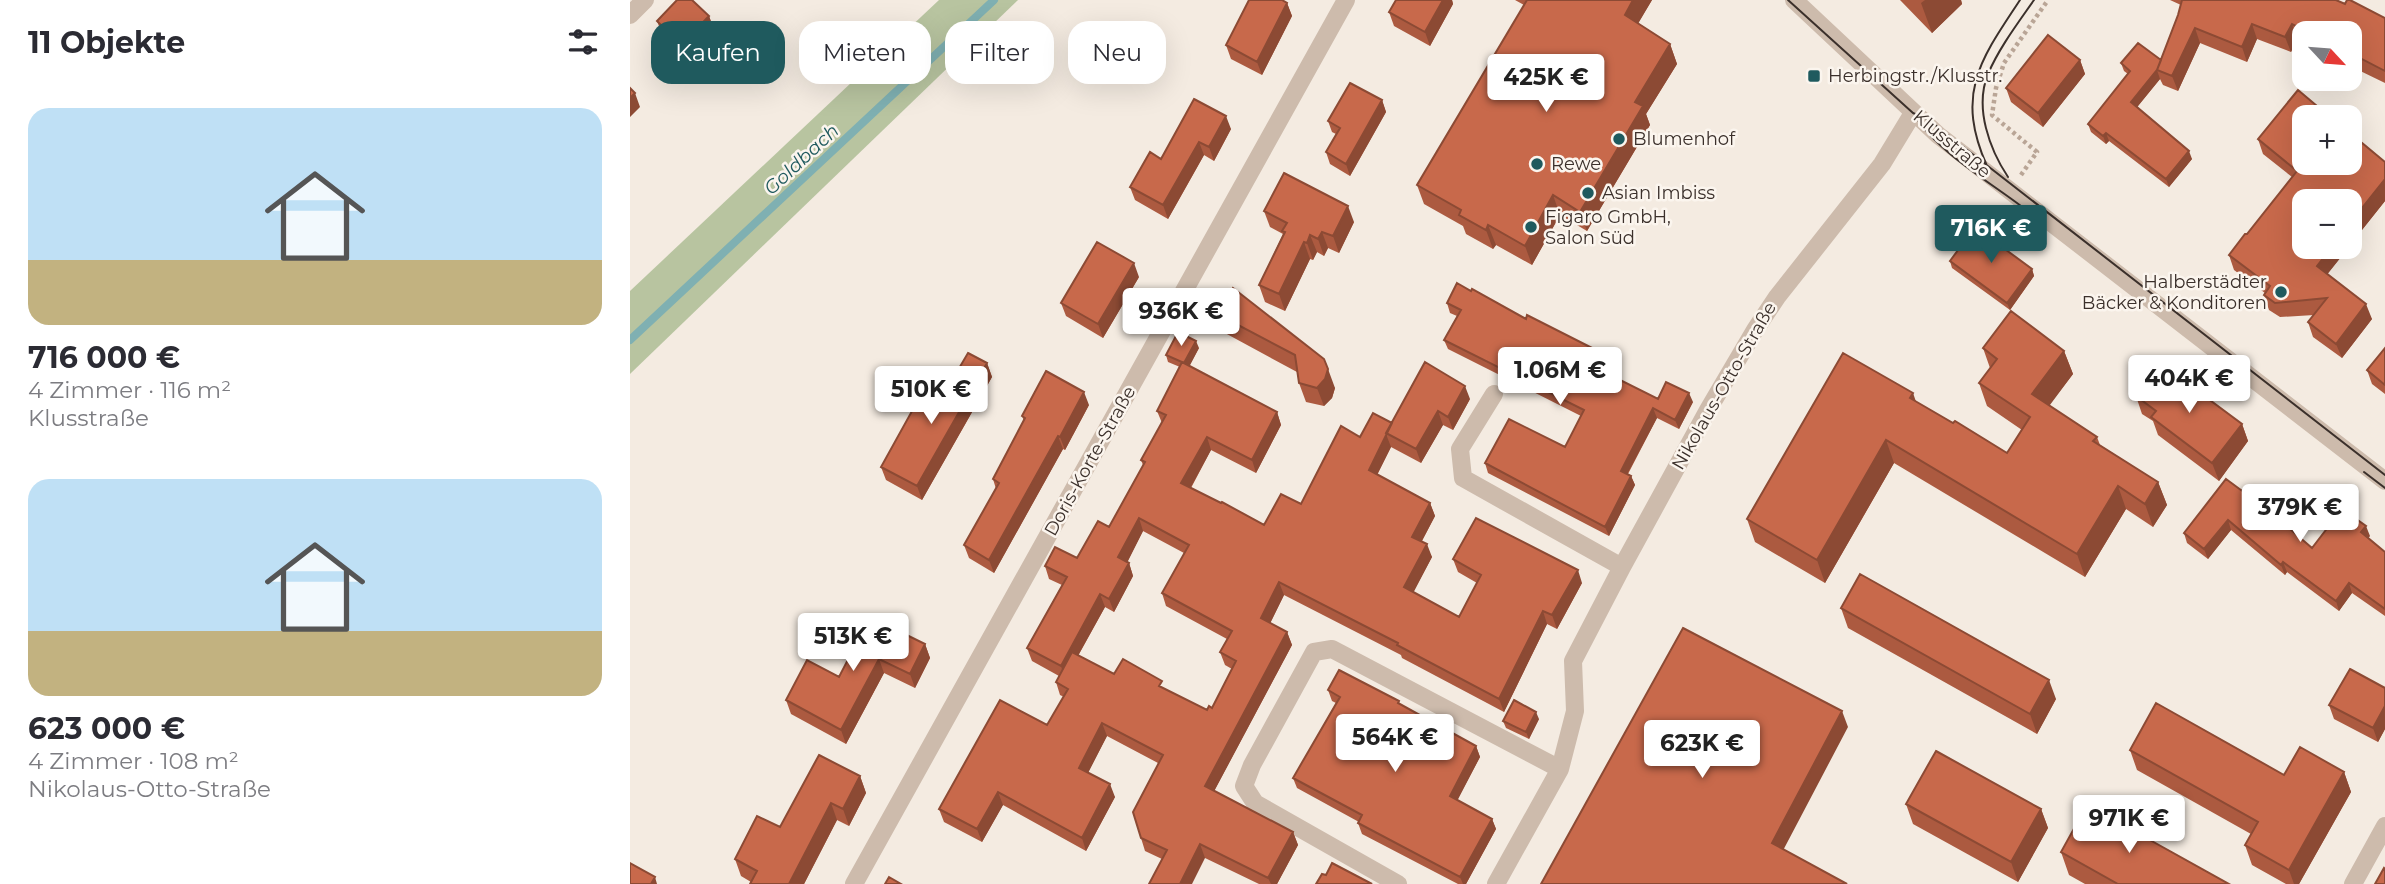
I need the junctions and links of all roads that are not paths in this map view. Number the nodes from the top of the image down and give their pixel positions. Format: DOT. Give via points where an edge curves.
graph roads {
  1 [pos="645,0"];
  2 [pos="1346,0"];
  3 [pos="1794,0"];
  4 [pos="630,15"];
  5 [pos="1913,113"];
  6 [pos="1494,394"];
  7 [pos="2385,481"];
  8 [pos="1622,567"];
  9 [pos="1560,769"];
  10 [pos="2385,826"];
  11 [pos="854,884"];
  12 [pos="1398,884"];
  13 [pos="1496,884"];
  14 [pos="2353,884"];
  1 -- 4 [label="street"];
  2 -- 11 [label="street, Doris-Korte-Straße"];
  3 -- 5 [label="street, Klusstraße"];
  5 -- 7 [label="street, Klusstraße"];
  5 -- 8 [label="street, Nikolaus-Otto-Straße" via="1882,164 1755,330"];
  6 -- 8 [label="street" via="1460,449 1463,478"];
  8 -- 9 [label="street, Nikolaus-Otto-Straße" via="1573,661 1575,711"];
  9 -- 12 [label="street" via="1332,649 1314,652 1244,786 1255,803"];
  9 -- 13 [label="street, Nikolaus-Otto-Straße"];
  10 -- 14 [label="street"];
}
